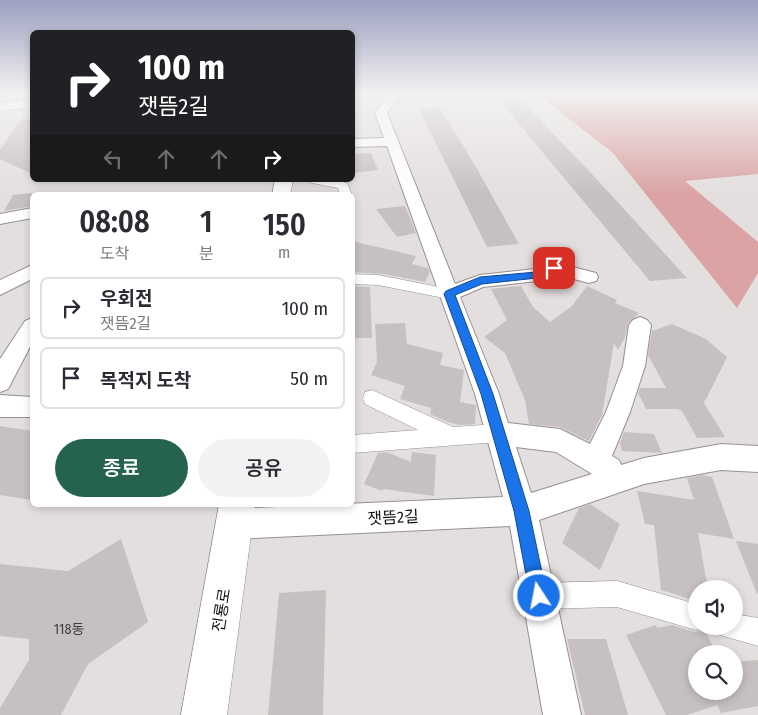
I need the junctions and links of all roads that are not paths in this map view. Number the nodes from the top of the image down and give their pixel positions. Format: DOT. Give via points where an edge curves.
graph roads {
  1 [pos="386,127"];
  2 [pos="391,142"];
  3 [pos="355,143"];
  4 [pos="324,182"];
  5 [pos="345,192"];
  6 [pos="30,213"];
  7 [pos="0,219"];
  8 [pos="30,272"];
  9 [pos="589,277"];
  10 [pos="355,279"];
  11 [pos="0,288"];
  12 [pos="449,294"];
  13 [pos="640,325"];
  14 [pos="30,329"];
  15 [pos="0,382"];
  16 [pos="372,398"];
  17 [pos="0,406"];
  18 [pos="30,407"];
  19 [pos="498,433"];
  20 [pos="454,437"];
  21 [pos="355,444"];
  22 [pos="758,459"];
  23 [pos="596,462"];
  24 [pos="625,478"];
  25 [pos="522,511"];
  26 [pos="236,514"];
  27 [pos="539,596"];
  28 [pos="688,615"];
  29 [pos="743,629"];
  30 [pos="758,632"];
  31 [pos="204,715"];
  32 [pos="562,715"];
  1 -- 2 [label="street"];
  2 -- 3 [label="street"];
  2 -- 12 [label="street"];
  4 -- 5 [label="street" via="343,185"];
  6 -- 7 [label="street"];
  8 -- 11 [label="street"];
  9 -- 12 [label="street" via="554,268 537,275 480,281"];
  10 -- 12 [label="street" via="378,280"];
  12 -- 19 [label="street" via="487,394"];
  13 -- 23 [label="street" via="634,366"];
  14 -- 15 [label="street"];
  16 -- 20 [label="street"];
  17 -- 18 [label="street"];
  19 -- 20 [label="street"];
  19 -- 23 [label="street" via="560,441"];
  19 -- 25 [label="street"];
  20 -- 21 [label="street"];
  22 -- 24 [label="street, 잿뜸2길" via="721,457"];
  23 -- 24 [label="street"];
  24 -- 25 [label="street, 잿뜸2길"];
  25 -- 26 [label="street, 잿뜸2길"];
  25 -- 27 [label="street"];
  26 -- 31 [label="street, 전룡로"];
  27 -- 28 [label="street" via="617,594"];
  27 -- 32 [label="street"];
  29 -- 30 [label="street"];
}
